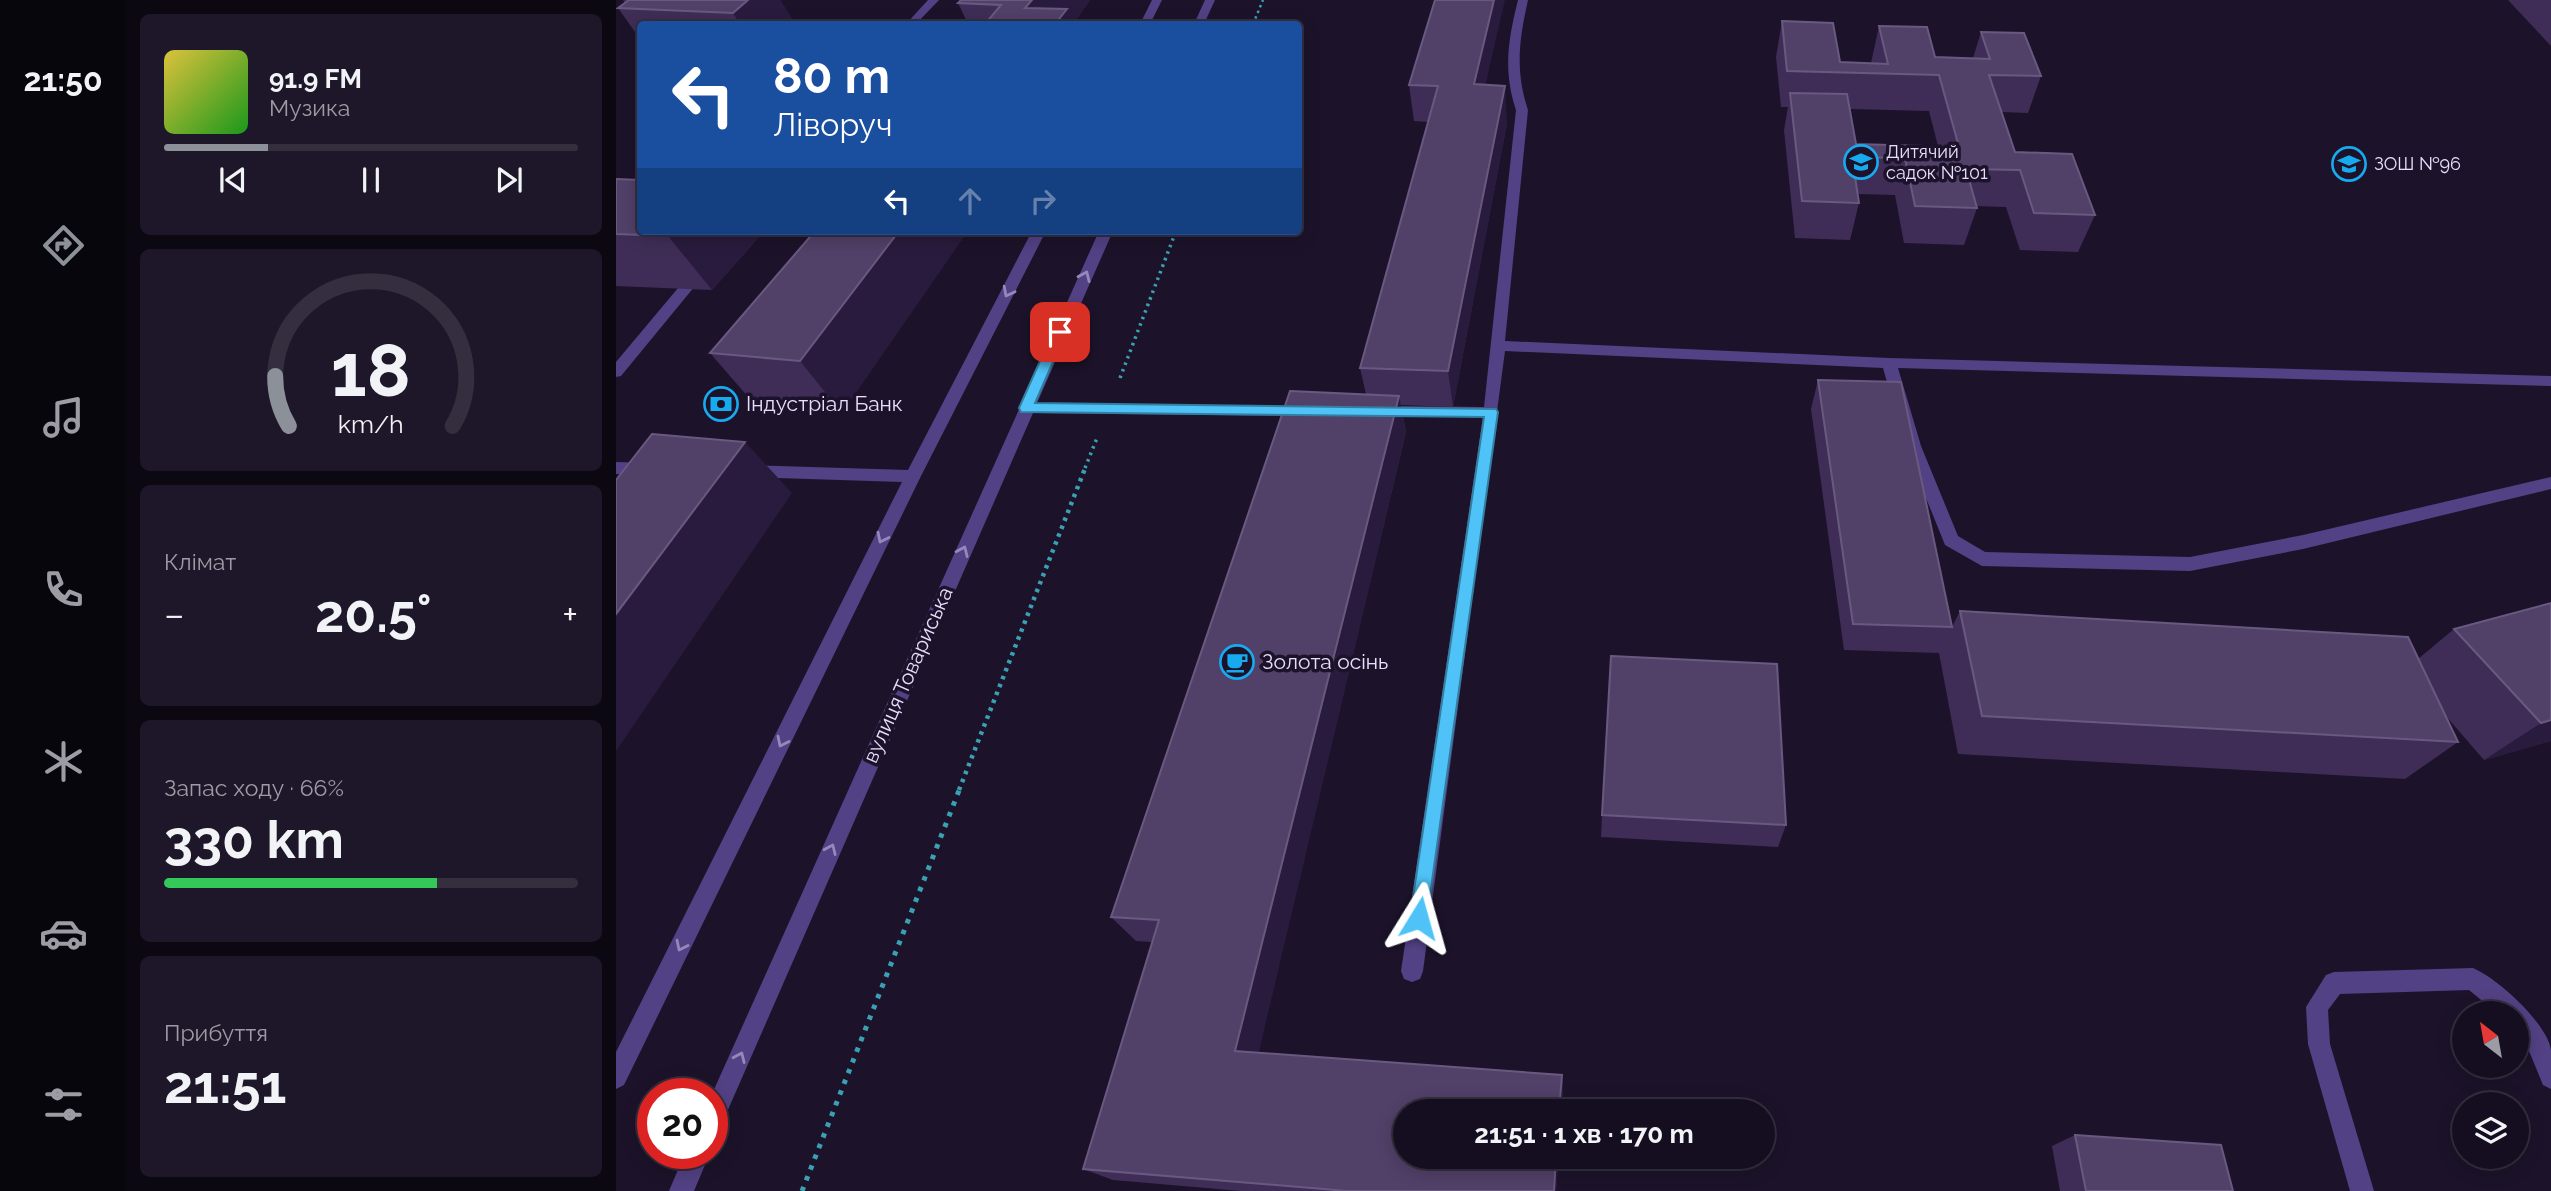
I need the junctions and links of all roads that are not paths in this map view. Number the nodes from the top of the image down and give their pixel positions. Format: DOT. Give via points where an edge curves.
graph roads {
  1 [pos="934,0"];
  2 [pos="1157,0"];
  3 [pos="1210,0"];
  4 [pos="1523,0"];
  5 [pos="914,21"];
  6 [pos="1146,21"];
  7 [pos="1200,21"];
  8 [pos="1037,235"];
  9 [pos="1104,235"];
  10 [pos="707,261"];
  11 [pos="1499,346"];
  12 [pos="1889,363"];
  13 [pos="616,372"];
  14 [pos="2551,381"];
  15 [pos="1026,408"];
  16 [pos="1327,411"];
  17 [pos="1368,411"];
  18 [pos="1491,412"];
  19 [pos="616,468"];
  20 [pos="670,469"];
  21 [pos="738,471"];
  22 [pos="914,476"];
  23 [pos="2551,483"];
  24 [pos="1412,971"];
  25 [pos="2499,1001"];
  26 [pos="2529,1033"];
  27 [pos="616,1077"];
  28 [pos="2551,1077"];
  29 [pos="728,1084"];
  30 [pos="691,1169"];
  31 [pos="681,1191"];
  32 [pos="2362,1191"];
  1 -- 5 [label="street"];
  2 -- 6 [label="street"];
  3 -- 7 [label="street"];
  4 -- 11 [label="street" via="1510,55 1511,80 1522,110"];
  8 -- 22 [label="street, one-way"];
  15 -- 9 [label="street, вулиця Товариська, one-way"];
  10 -- 13 [label="street"];
  11 -- 12 [label="street"];
  11 -- 18 [label="street"];
  12 -- 14 [label="street"];
  12 -- 23 [label="street" via="1913,446 1951,540 1982,559 2190,564"];
  15 -- 16 [label="street"];
  29 -- 15 [label="street, вулиця Товариська, one-way"];
  17 -- 18 [label="street"];
  18 -- 24 [label="street"];
  19 -- 20 [label="street"];
  21 -- 22 [label="street"];
  22 -- 27 [label="street, one-way"];
  25 -- 32 [label="street" via="2473,979 2334,983 2317,1007 2319,1044"];
  26 -- 28 [label="street"];
  30 -- 31 [label="street"];
}
